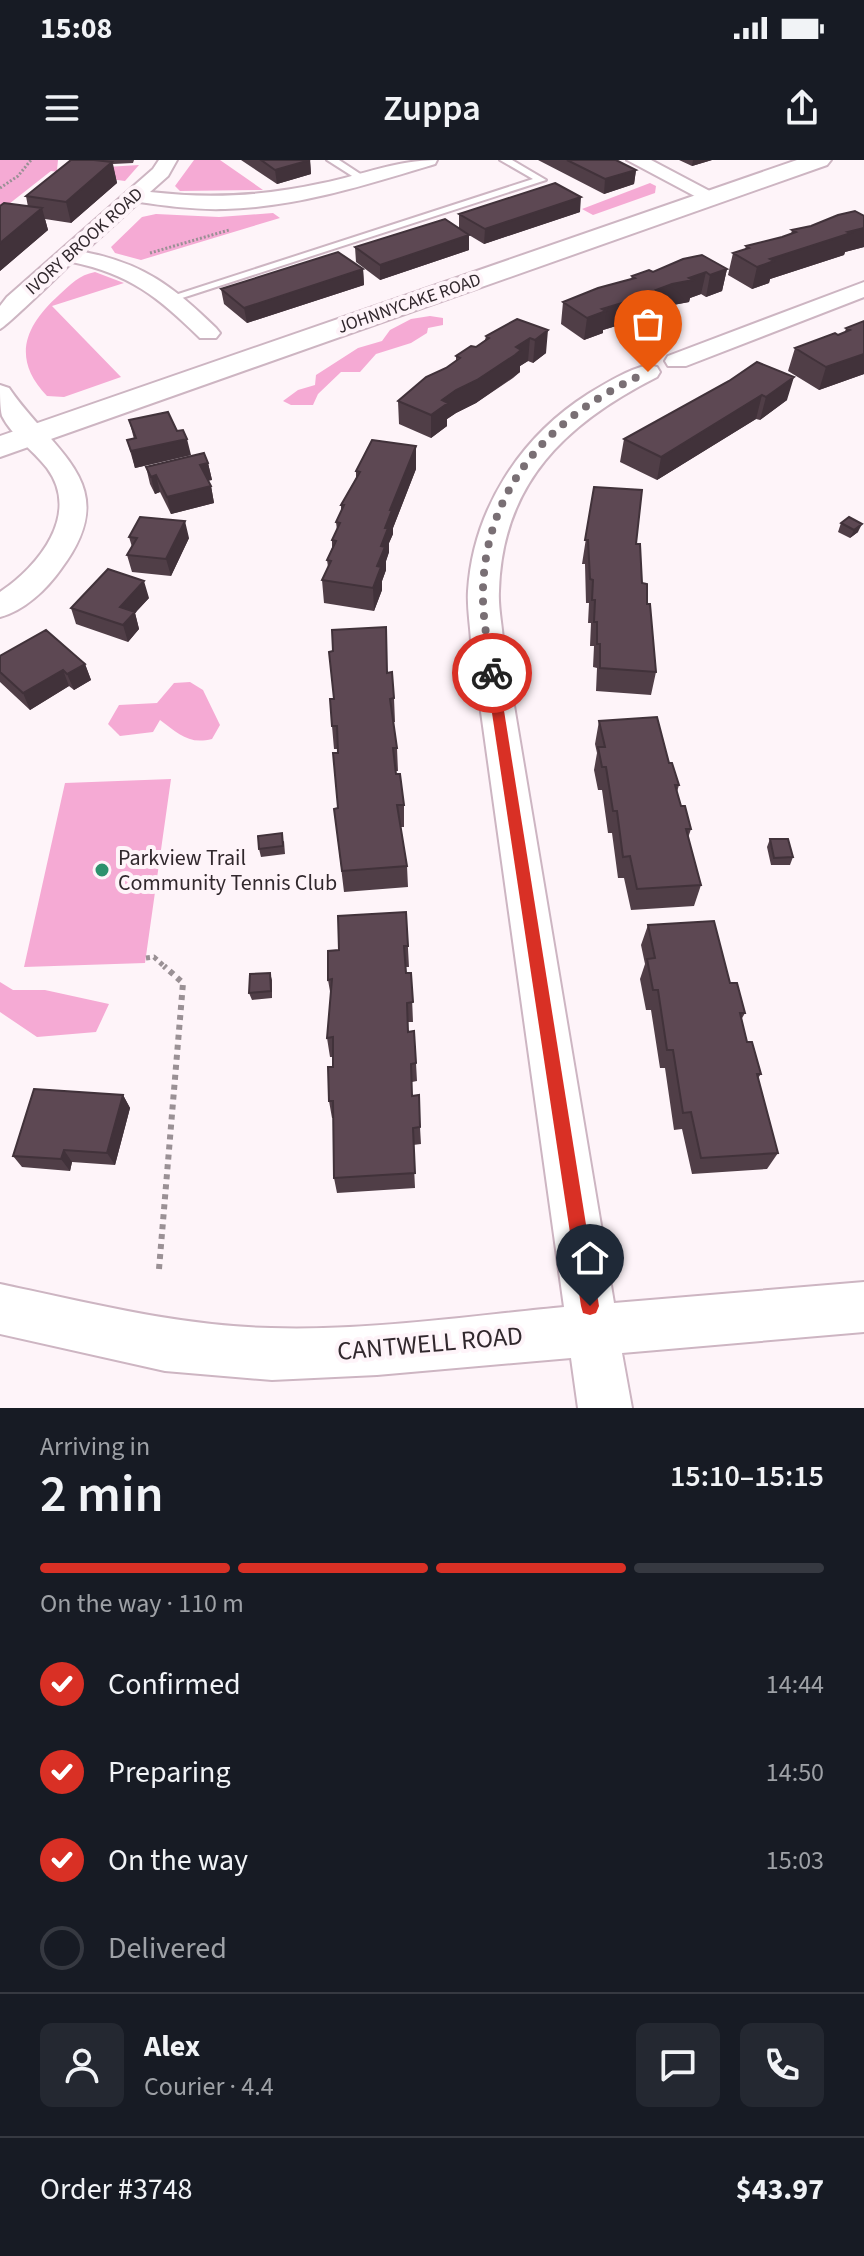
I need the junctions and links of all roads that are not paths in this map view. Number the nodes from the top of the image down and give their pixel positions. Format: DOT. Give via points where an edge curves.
graph roads {
  1 [pos="168,160"];
  2 [pos="332,160"];
  3 [pos="428,160"];
  4 [pos="505,160"];
  5 [pos="636,160"];
  6 [pos="819,160"];
  7 [pos="363,179"];
  8 [pos="541,180"];
  9 [pos="552,186"];
  10 [pos="134,196"];
  11 [pos="711,197"];
  12 [pos="67,255"];
  13 [pos="864,289"];
  14 [pos="172,298"];
  15 [pos="0,322"];
  16 [pos="208,333"];
  17 [pos="0,393"];
  18 [pos="34,435"];
  19 [pos="0,447"];
  20 [pos="0,607"];
  21 [pos="864,1307"];
  22 [pos="0,1309"];
  23 [pos="593,1330"];
  24 [pos="605,1408"];
  1 -- 10 [label="street, IVORY BROOK ROAD"];
  2 -- 7 [label="lane"];
  3 -- 7 [label="street"];
  4 -- 8 [label="lane"];
  5 -- 11 [label="street"];
  6 -- 11 [label="street, JOHNNYCAKE ROAD"];
  7 -- 10 [label="street" via="249,202"];
  8 -- 9 [label="lane"];
  8 -- 14 [label="lane"];
  10 -- 12 [label="street, IVORY BROOK ROAD"];
  11 -- 18 [label="street, JOHNNYCAKE ROAD"];
  12 -- 14 [label="street" via="129,268"];
  12 -- 15 [label="street, IVORY BROOK ROAD"];
  13 -- 23 [label="street" via="662,366 580,408 523,466 501,504 488,545 483,589 487,640"];
  14 -- 16 [label="street"];
  17 -- 18 [label="street"];
  18 -- 19 [label="street, JOHNNYCAKE ROAD"];
  18 -- 20 [label="street" via="67,478 72,522 42,576"];
  21 -- 23 [label="street, CANTWELL ROAD"];
  22 -- 23 [label="street, CANTWELL ROAD" via="165,1345 272,1354"];
  23 -- 24 [label="street"];
}
